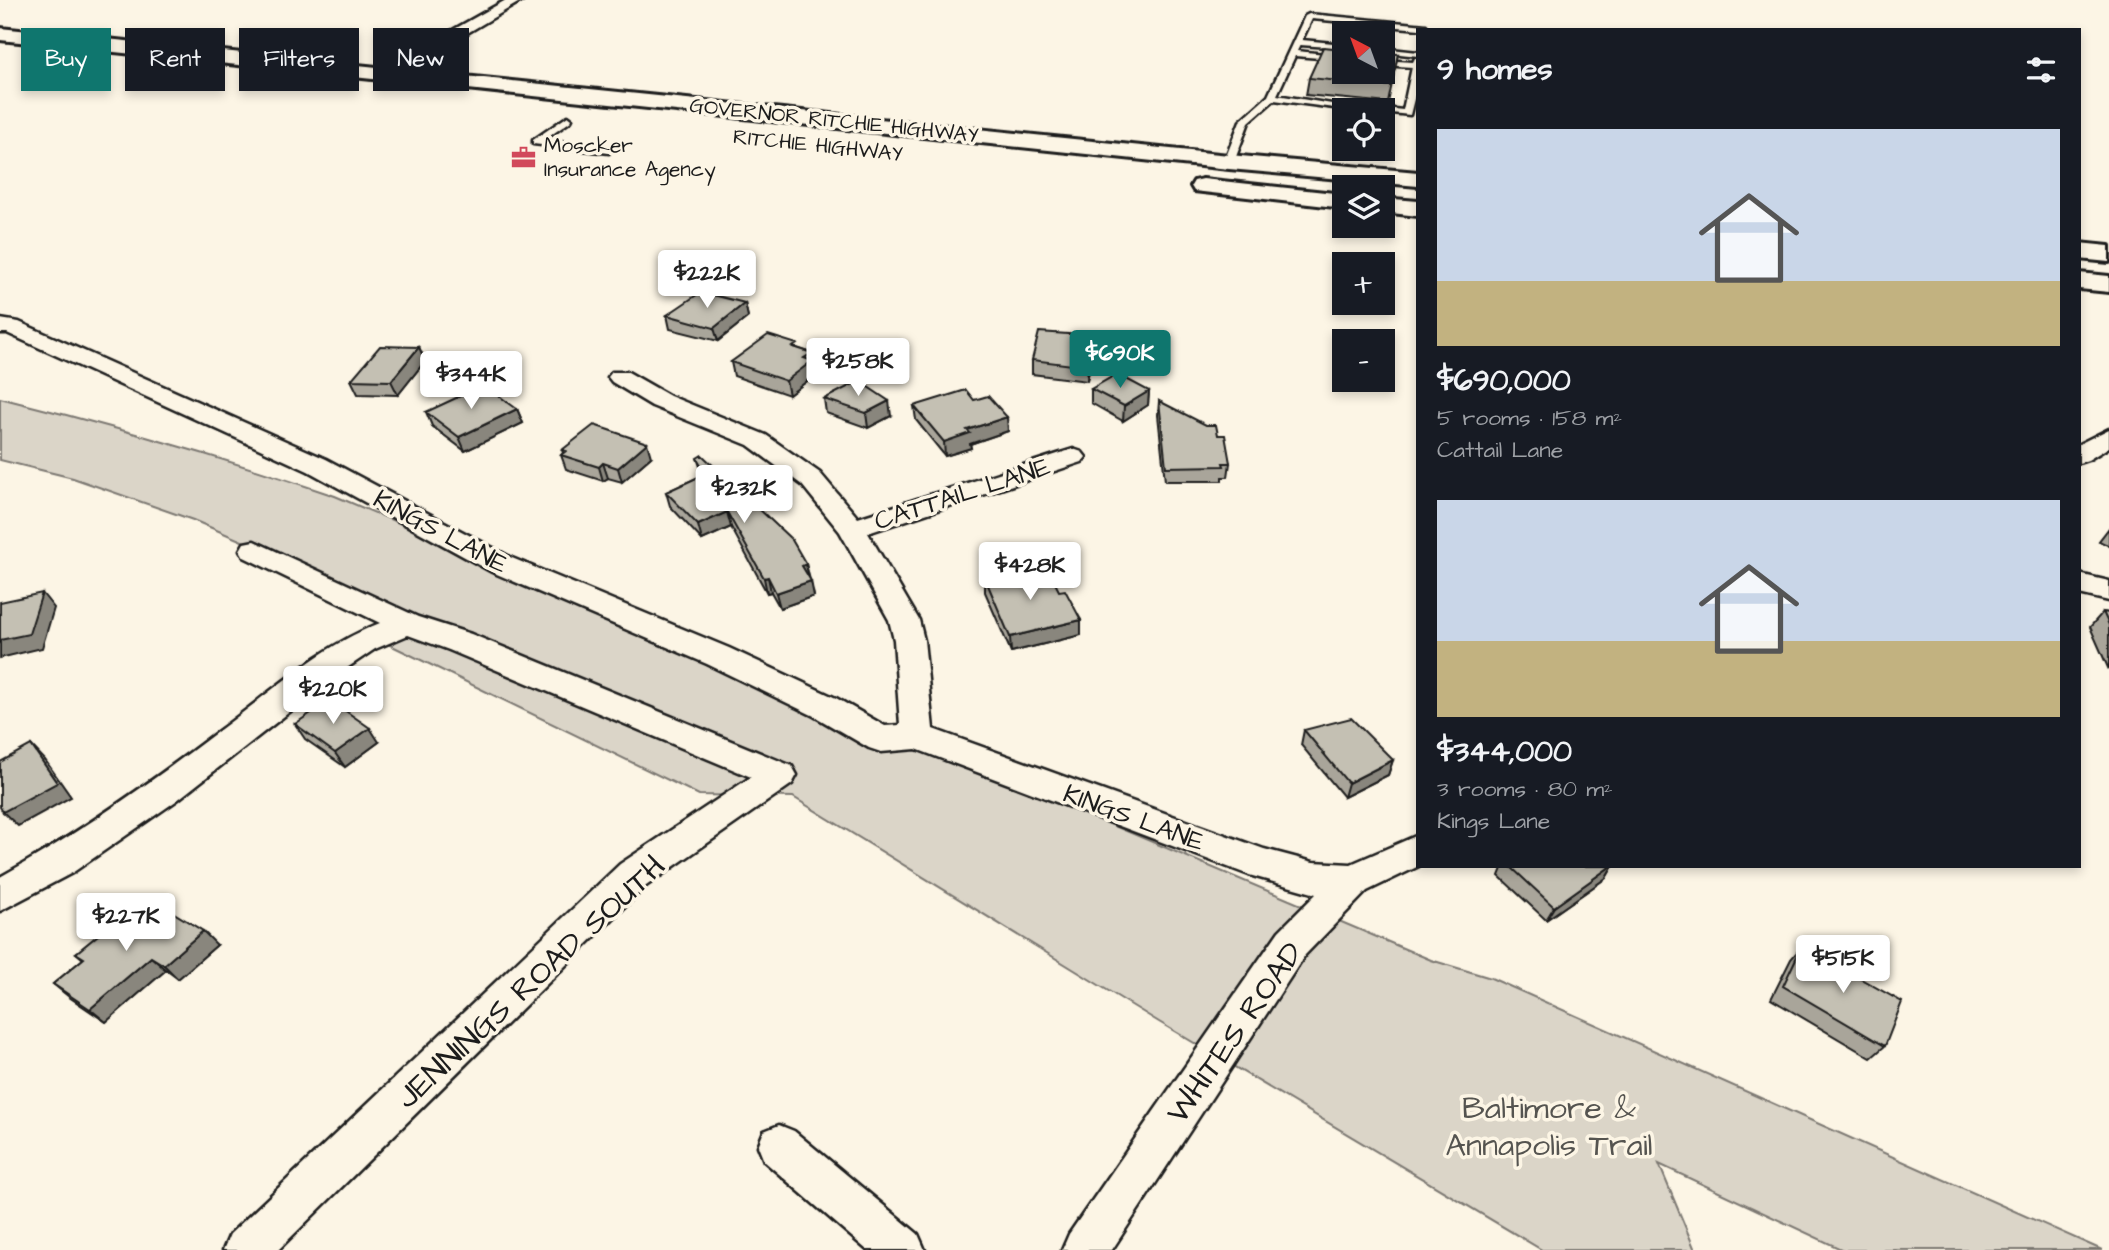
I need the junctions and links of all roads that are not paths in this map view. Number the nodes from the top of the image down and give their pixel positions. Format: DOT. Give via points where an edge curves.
graph roads {
  1 [pos="516,0"];
  2 [pos="466,28"];
  3 [pos="1426,28"];
  4 [pos="0,34"];
  5 [pos="1297,42"];
  6 [pos="1332,45"];
  7 [pos="1395,51"];
  8 [pos="1292,53"];
  9 [pos="1416,54"];
  10 [pos="1332,57"];
  11 [pos="1395,62"];
  12 [pos="1416,63"];
  13 [pos="1416,68"];
  14 [pos="373,74"];
  15 [pos="469,84"];
  16 [pos="604,96"];
  17 [pos="1272,97"];
  18 [pos="1332,105"];
  19 [pos="1395,112"];
  20 [pos="541,116"];
  21 [pos="575,119"];
  22 [pos="606,151"];
  23 [pos="1229,162"];
  24 [pos="1416,179"];
  25 [pos="1181,184"];
  26 [pos="1332,200"];
  27 [pos="1395,206"];
  28 [pos="1416,209"];
  29 [pos="2081,251"];
  30 [pos="2109,254"];
  31 [pos="2081,281"];
  32 [pos="2109,284"];
  33 [pos="0,326"];
  34 [pos="620,377"];
  35 [pos="2109,436"];
  36 [pos="2081,454"];
  37 [pos="1073,457"];
  38 [pos="852,529"];
  39 [pos="254,550"];
  40 [pos="2081,584"];
  41 [pos="2109,591"];
  42 [pos="407,624"];
  43 [pos="917,736"];
  44 [pos="1416,851"];
  45 [pos="1354,880"];
  46 [pos="0,895"];
  47 [pos="779,1146"];
  48 [pos="246,1250"];
  49 [pos="902,1250"];
  50 [pos="1085,1250"];
  1 -- 2 [label="street"];
  3 -- 5 [label="lane" via="1310,16"];
  4 -- 14 [label="highway, GOVERNOR RITCHIE HIGHWAY"];
  5 -- 6 [label="lane"];
  5 -- 8 [label="lane"];
  7 -- 9 [label="lane"];
  8 -- 10 [label="lane"];
  8 -- 17 [label="lane"];
  11 -- 12 [label="lane"];
  13 -- 19 [label="lane" via="1407,113"];
  15 -- 16 [label="highway, GOVERNOR RITCHIE HIGHWAY"];
  16 -- 21 [label="highway"];
  16 -- 23 [label="highway, GOVERNOR RITCHIE HIGHWAY"];
  17 -- 18 [label="lane"];
  17 -- 23 [label="lane" via="1245,121"];
  20 -- 21 [label="highway"];
  21 -- 22 [label="lane" via="536,142"];
  23 -- 24 [label="highway, GOVERNOR RITCHIE HIGHWAY"];
  25 -- 26 [label="highway"];
  27 -- 28 [label="highway"];
  29 -- 30 [label="highway"];
  31 -- 32 [label="highway"];
  33 -- 43 [label="street, KINGS LANE" via="11,327 317,465 502,565 718,656 881,739"];
  34 -- 38 [label="street" via="661,401 757,440 811,479"];
  35 -- 36 [label="street"];
  37 -- 38 [label="street, CATTAIL LANE"];
  38 -- 43 [label="street" via="904,620"];
  39 -- 42 [label="street, JENNINGS ROAD SOUTH"];
  40 -- 41 [label="street"];
  42 -- 46 [label="street" via="364,641 164,792"];
  42 -- 48 [label="street, JENNINGS ROAD SOUTH" via="780,775 633,875"];
  43 -- 45 [label="street, KINGS LANE" via="1262,864 1314,878"];
  44 -- 45 [label="street, WHITES ROAD"];
  45 -- 50 [label="street, WHITES ROAD" via="1292,943"];
  47 -- 49 [label="street"];
}
